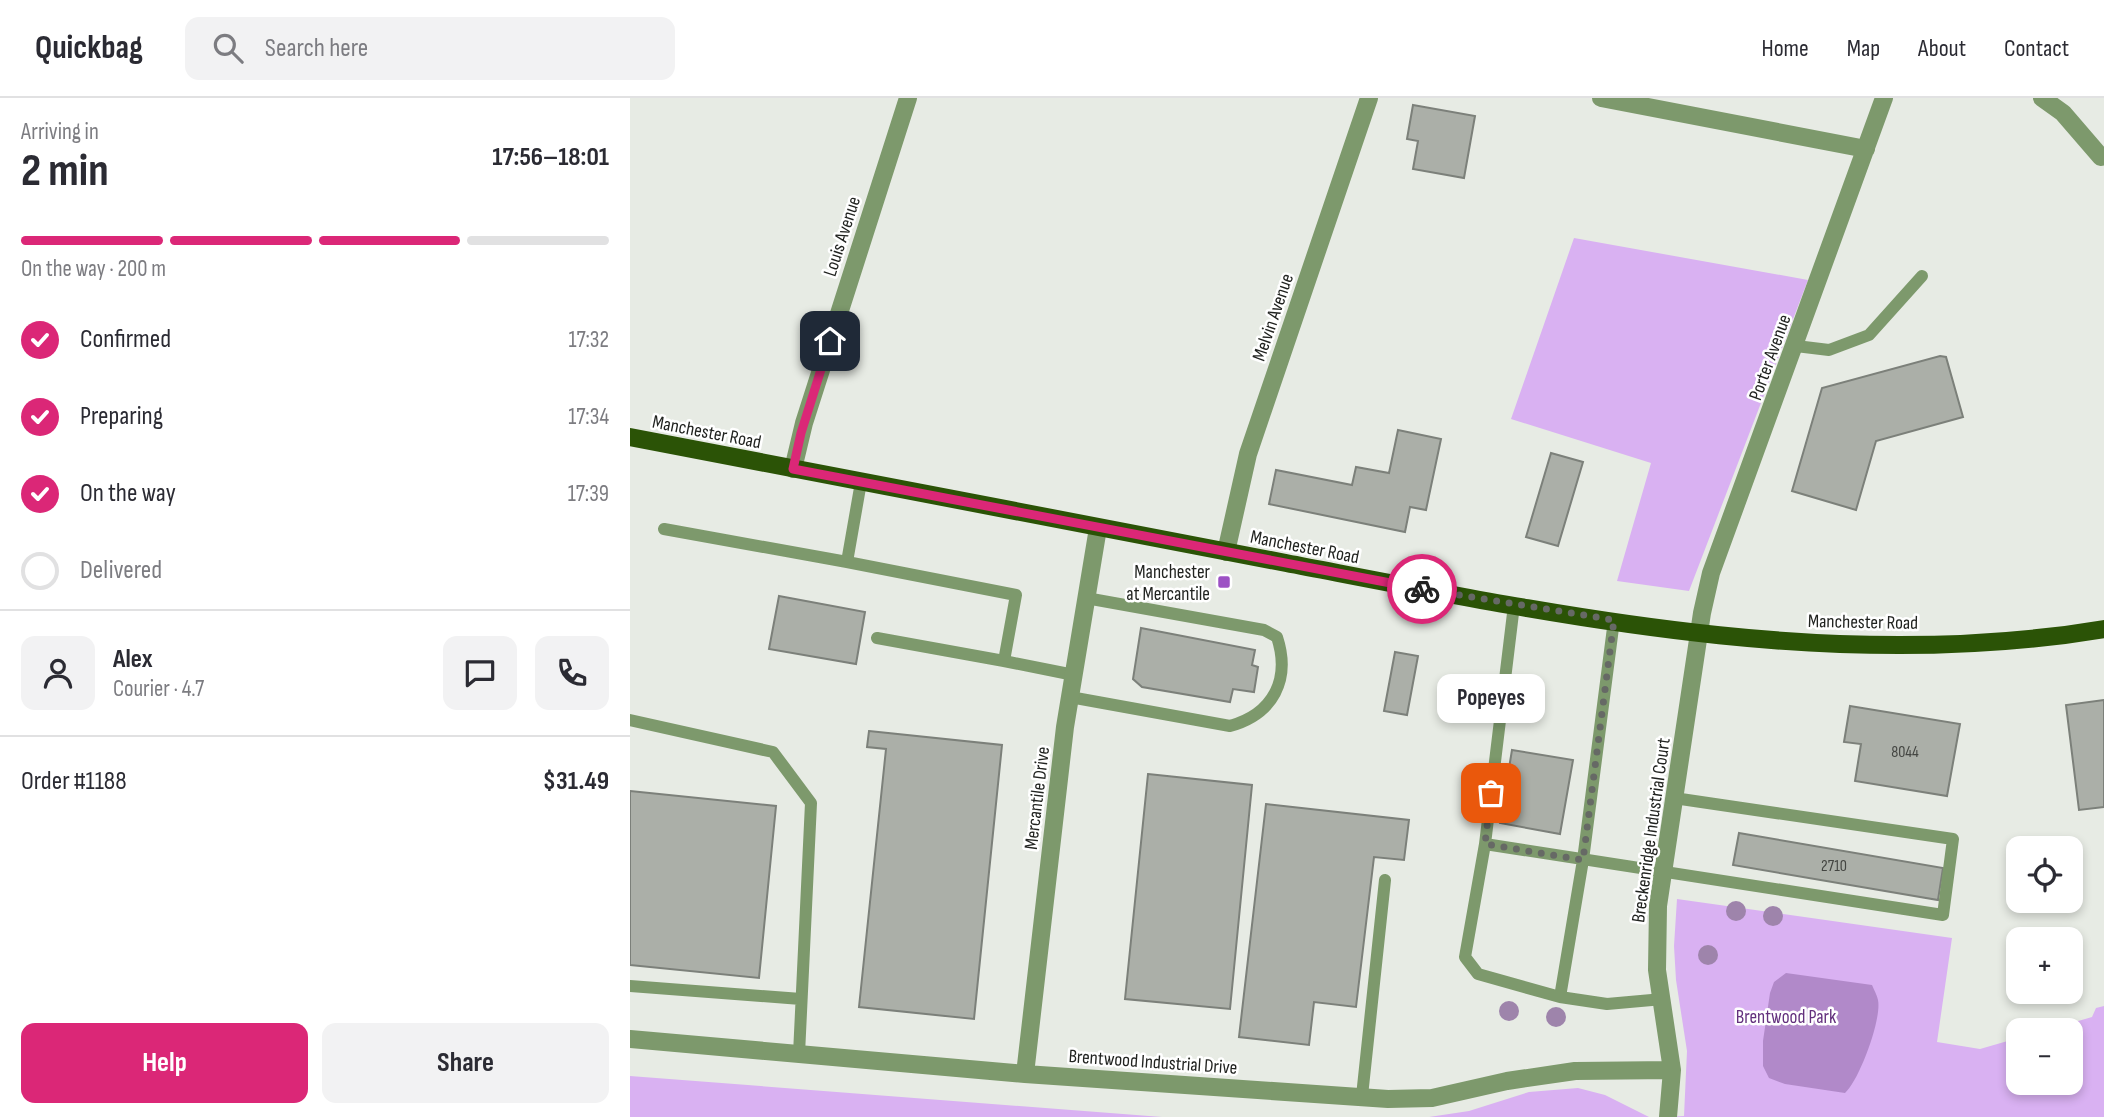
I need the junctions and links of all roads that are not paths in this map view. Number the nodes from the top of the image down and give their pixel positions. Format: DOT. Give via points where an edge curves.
graph roads {
  1 [pos="908,98"];
  2 [pos="1369,98"];
  3 [pos="1601,98"];
  4 [pos="1884,98"];
  5 [pos="2042,98"];
  6 [pos="1866,149"];
  7 [pos="2101,157"];
  8 [pos="1922,276"];
  9 [pos="1796,346"];
  10 [pos="630,437"];
  11 [pos="793,469"];
  12 [pos="861,482"];
  13 [pos="1098,528"];
  14 [pos="664,529"];
  15 [pos="1226,552"];
  16 [pos="847,562"];
  17 [pos="1086,598"];
  18 [pos="1514,605"];
  19 [pos="1614,620"];
  20 [pos="2104,629"];
  21 [pos="1699,632"];
  22 [pos="877,638"];
  23 [pos="1004,661"];
  24 [pos="1074,675"];
  25 [pos="1070,698"];
  26 [pos="630,720"];
  27 [pos="1674,798"];
  28 [pos="1485,844"];
  29 [pos="1583,860"];
  30 [pos="1663,872"];
  31 [pos="1385,880"];
  32 [pos="630,986"];
  33 [pos="1560,997"];
  34 [pos="801,999"];
  35 [pos="1663,999"];
  36 [pos="630,1039"];
  37 [pos="799,1054"];
  38 [pos="1672,1070"];
  39 [pos="1025,1074"];
  40 [pos="1362,1096"];
  41 [pos="1668,1117"];
  1 -- 11 [label="street, Louis Avenue"];
  2 -- 15 [label="street, Melvin Avenue" via="1248,454"];
  3 -- 6 [label="street"];
  4 -- 6 [label="street, Porter Avenue"];
  5 -- 7 [label="street" via="2063,113"];
  6 -- 9 [label="street, Porter Avenue"];
  8 -- 9 [label="lane" via="1869,335 1829,350"];
  9 -- 21 [label="street, Porter Avenue" via="1712,573"];
  10 -- 11 [label="main road, Manchester Road"];
  11 -- 12 [label="main road, Manchester Road"];
  12 -- 13 [label="main road, Manchester Road"];
  12 -- 16 [label="lane"];
  13 -- 15 [label="main road, Manchester Road"];
  13 -- 17 [label="street, Mercantile Drive"];
  14 -- 16 [label="lane"];
  15 -- 18 [label="main road, Manchester Road"];
  16 -- 23 [label="lane" via="1016,595"];
  17 -- 24 [label="street, Mercantile Drive"];
  17 -- 25 [label="lane" via="1264,630 1276,637 1281,651 1276,692 1266,709 1230,726"];
  18 -- 19 [label="main road, Manchester Road"];
  18 -- 28 [label="lane"];
  19 -- 21 [label="main road, Manchester Road"];
  19 -- 29 [label="lane"];
  20 -- 21 [label="main road, Manchester Road" via="2022,640 1896,645"];
  21 -- 27 [label="street, Breckenridge Industrial Court"];
  22 -- 23 [label="lane"];
  23 -- 24 [label="lane"];
  24 -- 25 [label="street, Mercantile Drive"];
  25 -- 39 [label="street, Mercantile Drive"];
  26 -- 34 [label="lane" via="773,752 811,803"];
  27 -- 30 [label="street, Breckenridge Industrial Court"];
  27 -- 30 [label="lane" via="1953,839 1943,915"];
  28 -- 29 [label="lane"];
  28 -- 33 [label="lane" via="1465,957 1478,974"];
  29 -- 30 [label="lane"];
  29 -- 33 [label="lane"];
  30 -- 35 [label="street, Breckenridge Industrial Court" via="1657,940"];
  31 -- 40 [label="lane"];
  32 -- 34 [label="lane"];
  33 -- 35 [label="lane" via="1607,1004"];
  34 -- 37 [label="lane"];
  35 -- 38 [label="street, Breckenridge Industrial Court"];
  36 -- 37 [label="street, Brentwood Industrial Drive"];
  37 -- 39 [label="street, Brentwood Industrial Drive"];
  38 -- 40 [label="street, Brentwood Industrial Drive" via="1539,1076 1432,1098"];
  38 -- 41 [label="street, Breckenridge Industrial Court"];
  39 -- 40 [label="street, Brentwood Industrial Drive"];
}
